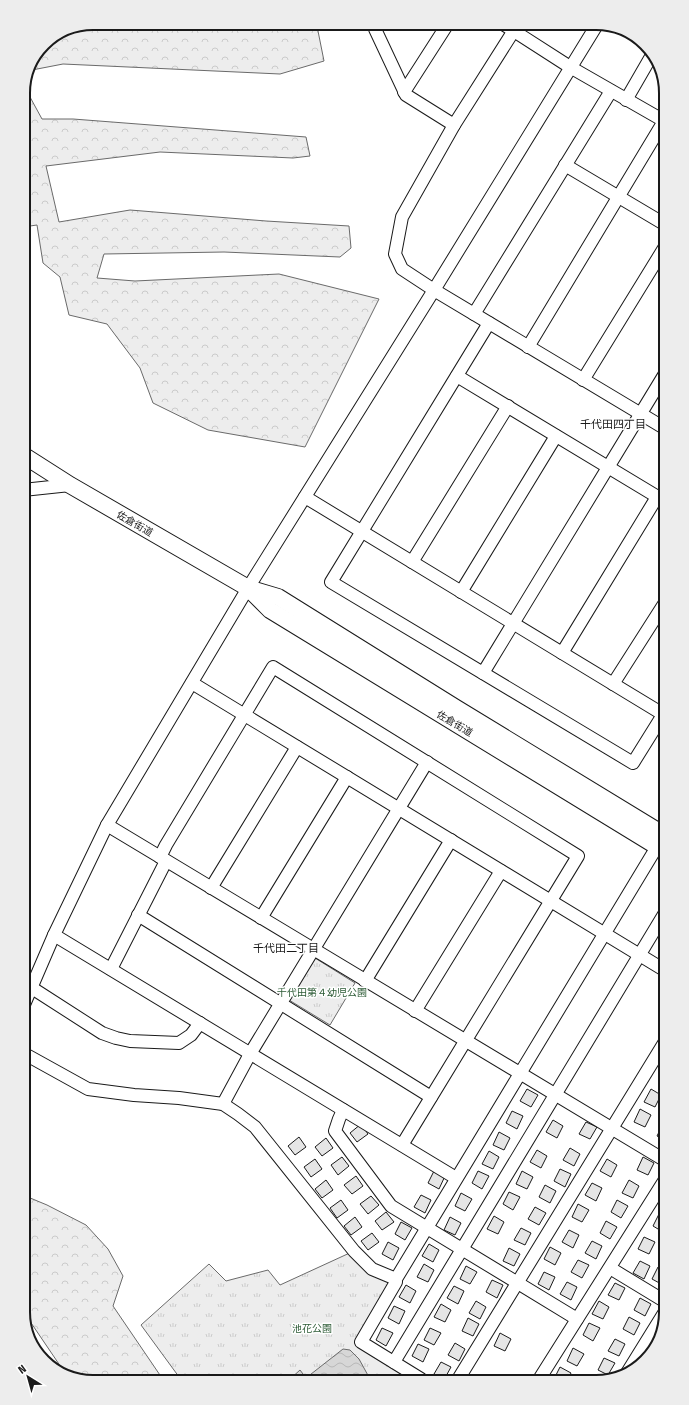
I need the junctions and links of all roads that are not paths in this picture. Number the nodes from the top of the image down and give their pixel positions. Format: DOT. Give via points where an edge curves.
graph roads {
  1 [pos="375,30"];
  2 [pos="444,30"];
  3 [pos="513,30"];
  4 [pos="519,30"];
  5 [pos="594,30"];
  6 [pos="650,59"];
  7 [pos="570,67"];
  8 [pos="611,91"];
  9 [pos="404,92"];
  10 [pos="626,100"];
  11 [pos="659,119"];
  12 [pos="454,125"];
  13 [pos="659,132"];
  14 [pos="565,165"];
  15 [pos="619,197"];
  16 [pos="659,221"];
  17 [pos="659,256"];
  18 [pos="434,290"];
  19 [pos="474,314"];
  20 [pos="489,323"];
  21 [pos="528,347"];
  22 [pos="457,376"];
  23 [pos="583,380"];
  24 [pos="659,384"];
  25 [pos="508,406"];
  26 [pos="641,414"];
  27 [pos="659,425"];
  28 [pos="556,436"];
  29 [pos="30,460"];
  30 [pos="608,467"];
  31 [pos="70,485"];
  32 [pos="30,489"];
  33 [pos="304,498"];
  34 [pos="659,498"];
  35 [pos="659,505"];
  36 [pos="361,532"];
  37 [pos="412,562"];
  38 [pos="248,588"];
  39 [pos="461,592"];
  40 [pos="659,613"];
  41 [pos="513,624"];
  42 [pos="562,653"];
  43 [pos="483,673"];
  44 [pos="192,683"];
  45 [pos="613,684"];
  46 [pos="659,710"];
  47 [pos="244,714"];
  48 [pos="659,722"];
  49 [pos="297,747"];
  50 [pos="427,762"];
  51 [pos="347,777"];
  52 [pos="399,809"];
  53 [pos="107,826"];
  54 [pos="659,837"];
  55 [pos="451,840"];
  56 [pos="659,848"];
  57 [pos="163,859"];
  58 [pos="501,871"];
  59 [pos="211,888"];
  60 [pos="551,901"];
  61 [pos="138,915"];
  62 [pos="261,918"];
  63 [pos="659,923"];
  64 [pos="605,934"];
  65 [pos="54,935"];
  66 [pos="313,950"];
  67 [pos="640,955"];
  68 [pos="659,967"];
  69 [pos="111,969"];
  70 [pos="365,981"];
  71 [pos="32,988"];
  72 [pos="30,992"];
  73 [pos="281,1003"];
  74 [pos="416,1011"];
  75 [pos="200,1023"];
  76 [pos="465,1041"];
  77 [pos="659,1052"];
  78 [pos="250,1054"];
  79 [pos="30,1057"];
  80 [pos="520,1074"];
  81 [pos="555,1095"];
  82 [pos="432,1097"];
  83 [pos="223,1104"];
  84 [pos="343,1110"];
  85 [pos="612,1129"];
  86 [pos="402,1145"];
  87 [pos="659,1157"];
  88 [pos="456,1178"];
  89 [pos="659,1189"];
  90 [pos="426,1228"];
  91 [pos="461,1250"];
  92 [pos="610,1268"];
  93 [pos="396,1279"];
  94 [pos="517,1283"];
  95 [pos="659,1298"];
  96 [pos="577,1319"];
  97 [pos="658,1323"];
  98 [pos="394,1362"];
  99 [pos="634,1362"];
  100 [pos="415,1375"];
  101 [pos="461,1375"];
  102 [pos="542,1375"];
  1 -- 9 [label="street"];
  2 -- 9 [label="street"];
  3 -- 12 [label="street"];
  4 -- 7 [label="street"];
  5 -- 7 [label="street"];
  6 -- 10 [label="street"];
  7 -- 8 [label="street"];
  7 -- 18 [label="street"];
  8 -- 10 [label="street"];
  8 -- 14 [label="street"];
  9 -- 12 [label="street"];
  10 -- 11 [label="street"];
  12 -- 18 [label="street" via="402,217 395,254 402,269"];
  13 -- 15 [label="street"];
  14 -- 15 [label="street"];
  14 -- 19 [label="street"];
  15 -- 16 [label="street"];
  15 -- 21 [label="street"];
  17 -- 23 [label="street"];
  18 -- 19 [label="street"];
  18 -- 33 [label="street"];
  19 -- 20 [label="street"];
  20 -- 21 [label="street"];
  20 -- 22 [label="street"];
  21 -- 23 [label="street"];
  22 -- 25 [label="street"];
  22 -- 36 [label="street"];
  23 -- 26 [label="street"];
  24 -- 26 [label="street"];
  25 -- 28 [label="street"];
  25 -- 37 [label="street"];
  26 -- 27 [label="street"];
  26 -- 30 [label="street"];
  28 -- 30 [label="street"];
  28 -- 39 [label="street"];
  29 -- 31 [label="main road, 佐倉街道"];
  30 -- 34 [label="street"];
  30 -- 41 [label="street"];
  31 -- 32 [label="street"];
  31 -- 38 [label="main road, 佐倉街道"];
  33 -- 36 [label="street"];
  33 -- 38 [label="street"];
  35 -- 42 [label="street"];
  36 -- 37 [label="street"];
  36 -- 43 [label="street" via="331,582"];
  37 -- 39 [label="street"];
  38 -- 44 [label="street"];
  38 -- 54 [label="main road, 佐倉街道" via="270,610"];
  39 -- 41 [label="street"];
  40 -- 45 [label="street"];
  41 -- 42 [label="street"];
  41 -- 43 [label="street"];
  42 -- 45 [label="street"];
  43 -- 48 [label="street" via="633,763"];
  44 -- 47 [label="street"];
  44 -- 53 [label="street"];
  45 -- 46 [label="street"];
  47 -- 49 [label="street"];
  47 -- 50 [label="street" via="273,667"];
  47 -- 57 [label="street" via="166,845"];
  49 -- 51 [label="street"];
  49 -- 59 [label="street"];
  50 -- 52 [label="street"];
  50 -- 60 [label="street" via="578,856"];
  51 -- 52 [label="street"];
  51 -- 62 [label="street"];
  52 -- 55 [label="street"];
  52 -- 66 [label="street"];
  53 -- 57 [label="street"];
  53 -- 65 [label="street"];
  55 -- 58 [label="street"];
  55 -- 70 [label="street"];
  56 -- 64 [label="street"];
  57 -- 59 [label="street"];
  57 -- 61 [label="street"];
  58 -- 60 [label="street"];
  58 -- 74 [label="street"];
  59 -- 62 [label="street"];
  60 -- 64 [label="street"];
  60 -- 76 [label="street"];
  61 -- 69 [label="street"];
  61 -- 73 [label="street"];
  62 -- 66 [label="street"];
  63 -- 67 [label="street"];
  64 -- 67 [label="street"];
  64 -- 80 [label="street"];
  65 -- 69 [label="street"];
  65 -- 71 [label="street"];
  66 -- 70 [label="street"];
  66 -- 73 [label="street"];
  67 -- 68 [label="street"];
  67 -- 81 [label="street"];
  69 -- 75 [label="street"];
  70 -- 74 [label="street"];
  71 -- 72 [label="street"];
  71 -- 75 [label="street" via="102,1033 130,1041 179,1044"];
  73 -- 78 [label="street"];
  73 -- 82 [label="street"];
  74 -- 76 [label="street"];
  75 -- 78 [label="street"];
  76 -- 80 [label="street"];
  76 -- 82 [label="street"];
  77 -- 85 [label="street"];
  78 -- 83 [label="street"];
  78 -- 84 [label="street"];
  79 -- 83 [label="street" via="88,1089"];
  80 -- 81 [label="street"];
  80 -- 88 [label="street"];
  81 -- 85 [label="street"];
  81 -- 91 [label="street"];
  82 -- 86 [label="street"];
  83 -- 93 [label="street" via="255,1128 354,1251 372,1268"];
  84 -- 86 [label="street"];
  84 -- 90 [label="street" via="335,1131 391,1206"];
  85 -- 87 [label="street"];
  85 -- 94 [label="street"];
  86 -- 88 [label="street"];
  88 -- 90 [label="street"];
  89 -- 92 [label="street"];
  90 -- 91 [label="street"];
  90 -- 93 [label="street"];
  91 -- 94 [label="street"];
  91 -- 98 [label="street"];
  92 -- 95 [label="street"];
  92 -- 96 [label="street"];
  93 -- 98 [label="street" via="361,1342"];
  94 -- 96 [label="street"];
  94 -- 101 [label="street"];
  96 -- 102 [label="street"];
  97 -- 99 [label="street"];
  98 -- 100 [label="street"];
}
